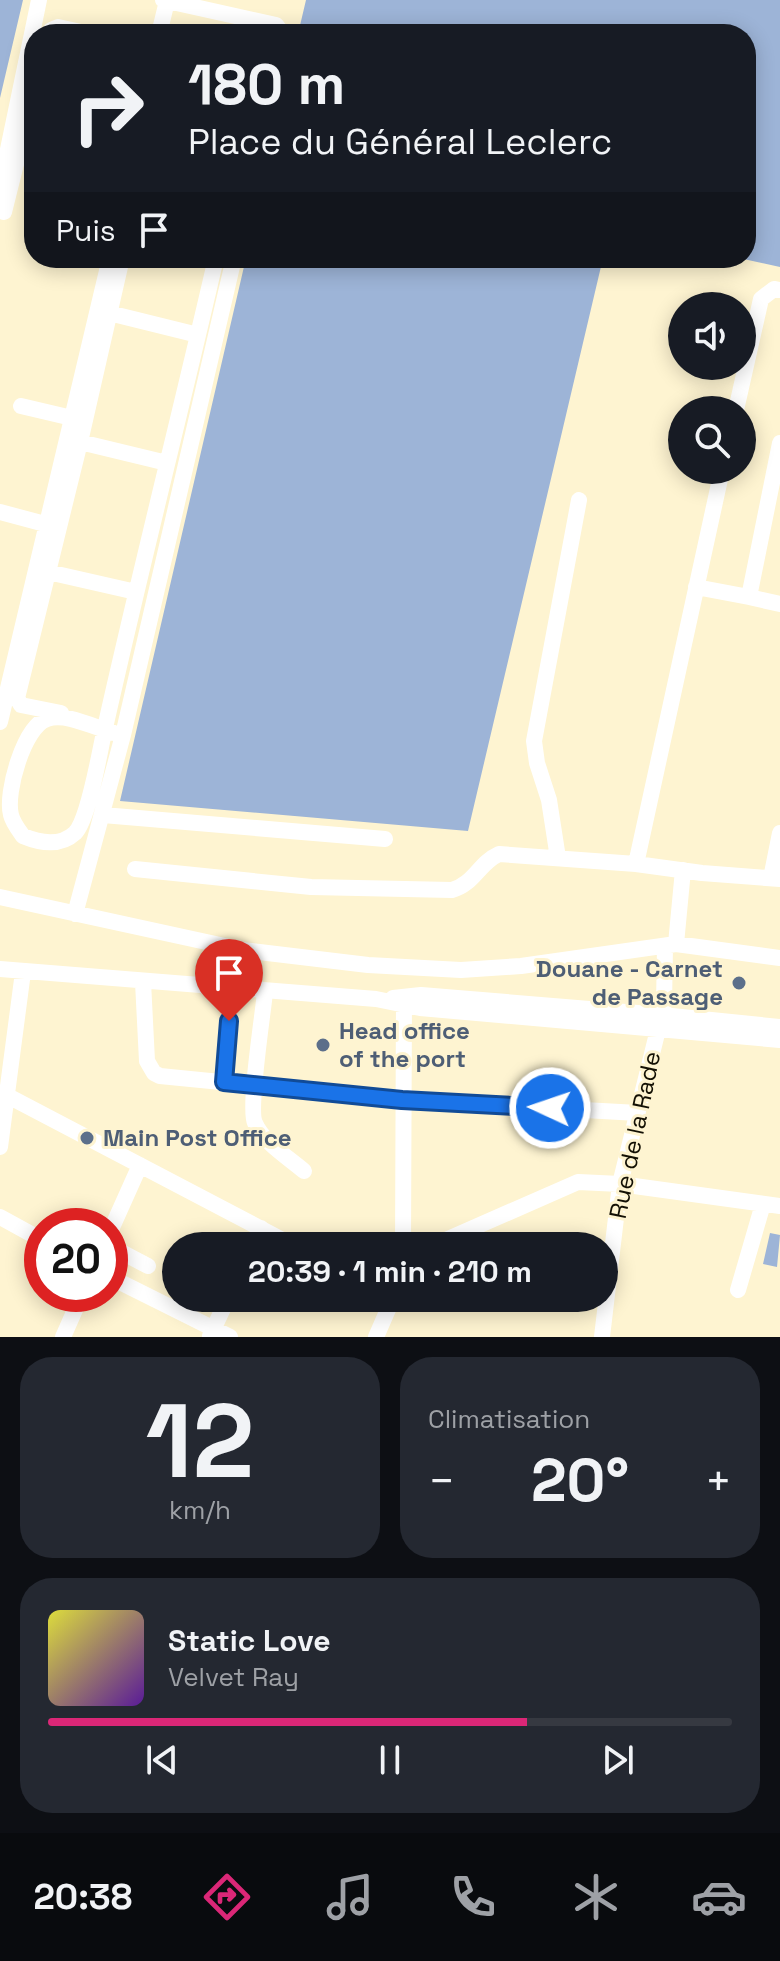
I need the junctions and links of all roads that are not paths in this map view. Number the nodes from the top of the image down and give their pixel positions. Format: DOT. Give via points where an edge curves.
graph roads {
  1 [pos="39,0"];
  2 [pos="165,0"];
  3 [pos="34,24"];
  4 [pos="161,24"];
  5 [pos="272,24"];
  6 [pos="24,72"];
  7 [pos="24,163"];
  8 [pos="0,188"];
  9 [pos="4,212"];
  10 [pos="108,268"];
  11 [pos="120,268"];
  12 [pos="214,268"];
  13 [pos="231,268"];
  14 [pos="780,290"];
  15 [pos="109,313"];
  16 [pos="198,335"];
  17 [pos="739,396"];
  18 [pos="21,406"];
  19 [pos="72,418"];
  20 [pos="80,442"];
  21 [pos="780,443"];
  22 [pos="167,463"];
  23 [pos="719,484"];
  24 [pos="579,500"];
  25 [pos="0,512"];
  26 [pos="45,524"];
  27 [pos="48,572"];
  28 [pos="696,587"];
  29 [pos="136,592"];
  30 [pos="749,597"];
  31 [pos="780,604"];
  32 [pos="0,722"];
  33 [pos="114,730"];
  34 [pos="103,815"];
  35 [pos="780,833"];
  36 [pos="385,839"];
  37 [pos="558,858"];
  38 [pos="636,864"];
  39 [pos="135,869"];
  40 [pos="683,870"];
  41 [pos="776,878"];
  42 [pos="0,897"];
  43 [pos="75,914"];
  44 [pos="671,945"];
  45 [pos="780,958"];
  46 [pos="0,969"];
  47 [pos="23,972"];
  48 [pos="143,982"];
  49 [pos="231,989"];
  50 [pos="265,992"];
  51 [pos="404,1001"];
  52 [pos="660,1022"];
  53 [pos="780,1027"];
  54 [pos="780,1040"];
  55 [pos="224,1082"];
  56 [pos="255,1086"];
  57 [pos="3,1095"];
  58 [pos="402,1100"];
  59 [pos="638,1113"];
  60 [pos="0,1147"];
  61 [pos="140,1165"];
  62 [pos="304,1171"];
  63 [pos="620,1184"];
  64 [pos="772,1205"];
  65 [pos="121,1208"];
  66 [pos="0,1217"];
  67 [pos="261,1228"];
  68 [pos="24,1230"];
  69 [pos="259,1232"];
  70 [pos="268,1232"];
  71 [pos="403,1232"];
  72 [pos="464,1232"];
  73 [pos="128,1255"];
  74 [pos="148,1266"];
  75 [pos="128,1287"];
  76 [pos="738,1290"];
  77 [pos="74,1312"];
  78 [pos="222,1312"];
  79 [pos="387,1312"];
  80 [pos="212,1333"];
  81 [pos="63,1337"];
  82 [pos="230,1337"];
  83 [pos="376,1337"];
  84 [pos="602,1337"];
  1 -- 3 [label="street"];
  2 -- 4 [label="street"];
  2 -- 5 [label="street"];
  6 -- 8 [label="street"];
  7 -- 9 [label="street"];
  10 -- 19 [label="street"];
  11 -- 15 [label="street"];
  12 -- 16 [label="street"];
  13 -- 33 [label="street"];
  14 -- 17 [label="street" via="761,299"];
  15 -- 16 [label="street"];
  15 -- 20 [label="street"];
  16 -- 22 [label="street"];
  18 -- 19 [label="street"];
  19 -- 26 [label="street"];
  20 -- 22 [label="street"];
  20 -- 27 [label="street"];
  21 -- 30 [label="street"];
  22 -- 29 [label="street"];
  23 -- 28 [label="street"];
  24 -- 37 [label="street" via="534,741"];
  25 -- 26 [label="street"];
  26 -- 32 [label="street"];
  27 -- 29 [label="street"];
  27 -- 33 [label="street" via="18,701"];
  28 -- 30 [label="street"];
  28 -- 38 [label="street"];
  29 -- 33 [label="street"];
  30 -- 31 [label="street"];
  33 -- 33 [label="street" via="103,733 85,813 75,832 49,843 23,836 10,813 10,800 29,734 44,719 59,717"];
  33 -- 34 [label="street"];
  34 -- 36 [label="street"];
  34 -- 43 [label="street"];
  35 -- 41 [label="street"];
  37 -- 38 [label="street"];
  37 -- 39 [label="street" via="499,854 464,887 452,890 311,887"];
  38 -- 40 [label="street"];
  40 -- 41 [label="street"];
  40 -- 44 [label="street, Rue de la Rade"];
  42 -- 43 [label="street"];
  43 -- 44 [label="street" via="243,950 407,968 521,966"];
  44 -- 45 [label="street"];
  44 -- 52 [label="street, Rue de la Rade"];
  46 -- 47 [label="street"];
  47 -- 48 [label="street"];
  47 -- 57 [label="street"];
  48 -- 49 [label="street"];
  48 -- 55 [label="street" via="147,1061 154,1073"];
  49 -- 50 [label="street"];
  49 -- 55 [label="street"];
  50 -- 51 [label="street"];
  50 -- 56 [label="street"];
  51 -- 52 [label="street"];
  51 -- 58 [label="street"];
  52 -- 53 [label="street"];
  52 -- 54 [label="street"];
  52 -- 59 [label="street, Rue de la Rade"];
  55 -- 56 [label="street"];
  56 -- 58 [label="street"];
  56 -- 62 [label="street" via="254,1122"];
  57 -- 60 [label="street"];
  57 -- 61 [label="street"];
  58 -- 59 [label="street"];
  58 -- 71 [label="street"];
  59 -- 63 [label="street, Rue de la Rade"];
  61 -- 65 [label="street"];
  61 -- 67 [label="street"];
  63 -- 64 [label="street"];
  63 -- 72 [label="street" via="578,1182"];
  63 -- 84 [label="street, Rue de la Rade"];
  64 -- 76 [label="street"];
  66 -- 68 [label="street"];
  67 -- 69 [label="street"];
  67 -- 70 [label="street"];
  73 -- 74 [label="street"];
  75 -- 80 [label="street"];
  77 -- 81 [label="street"];
  78 -- 80 [label="street"];
  79 -- 83 [label="street"];
  80 -- 82 [label="street"];
}
